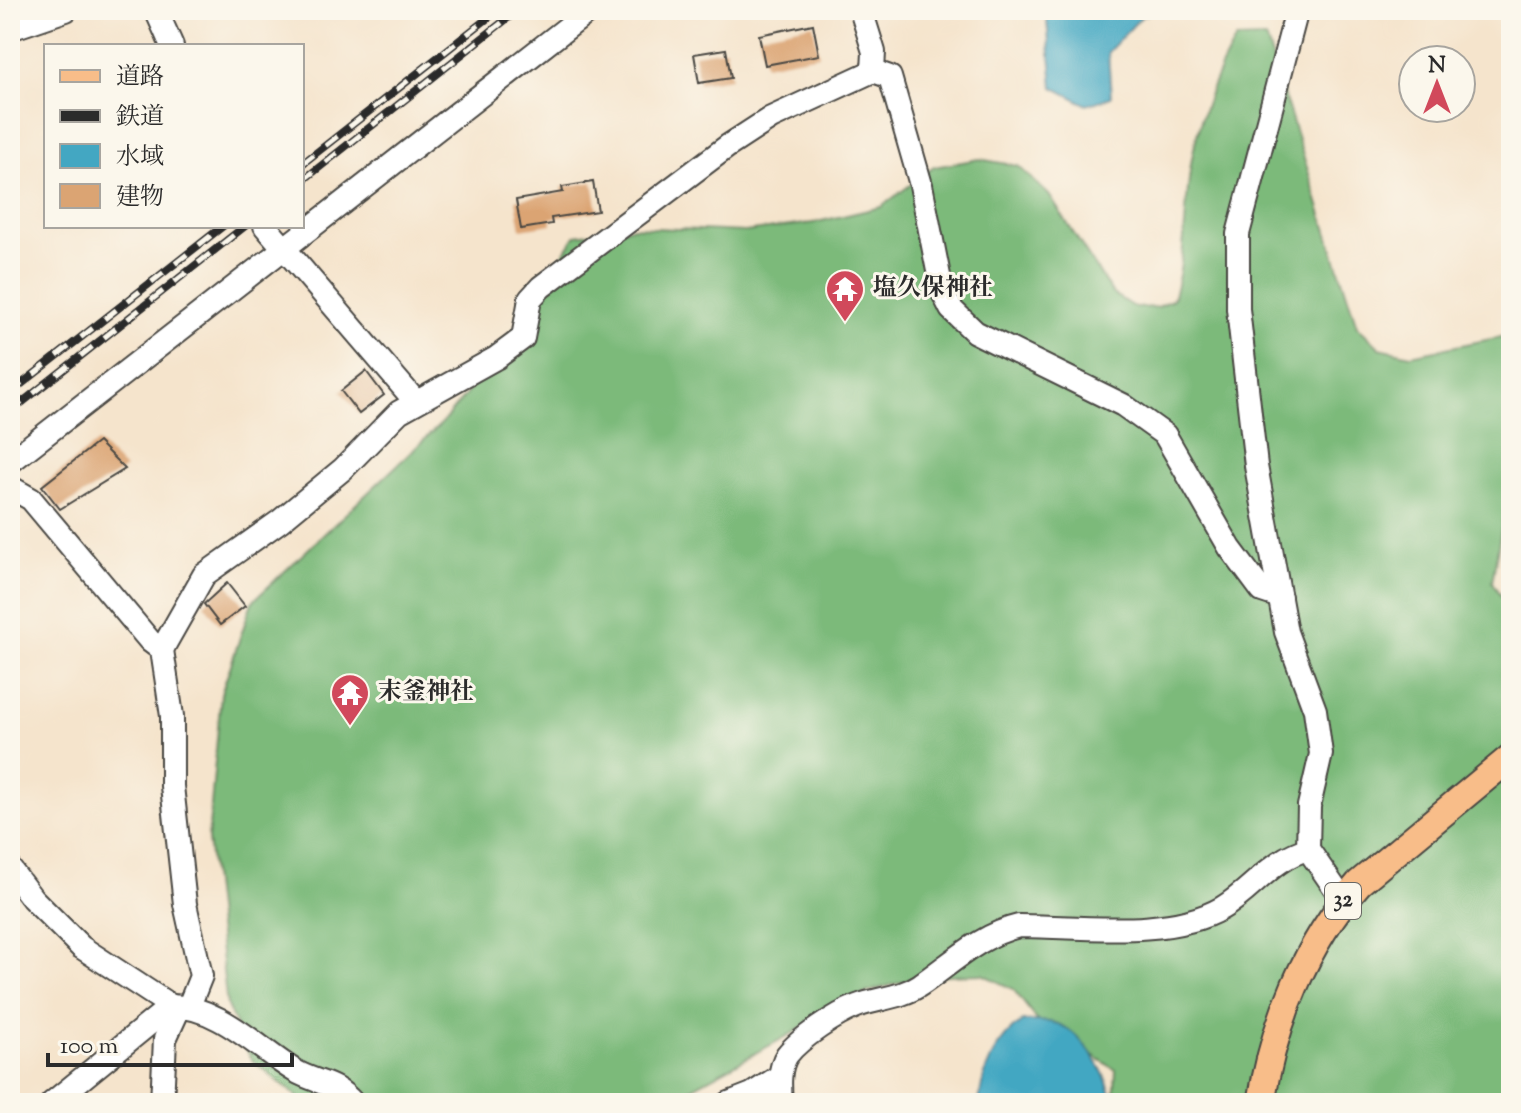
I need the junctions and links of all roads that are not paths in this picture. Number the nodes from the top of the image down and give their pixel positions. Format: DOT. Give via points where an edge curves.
graph roads {
  1 [pos="66,10"];
  2 [pos="156,10"];
  3 [pos="590,10"];
  4 [pos="861,10"];
  5 [pos="1297,10"];
  6 [pos="10,29"];
  7 [pos="171,44"];
  8 [pos="873,71"];
  9 [pos="304,218"];
  10 [pos="275,239"];
  11 [pos="416,402"];
  12 [pos="10,462"];
  13 [pos="10,487"];
  14 [pos="1280,597"];
  15 [pos="162,650"];
  16 [pos="1511,757"];
  17 [pos="1308,849"];
  18 [pos="10,869"];
  19 [pos="1343,900"];
  20 [pos="180,1006"];
  21 [pos="780,1076"];
  22 [pos="52,1103"];
  23 [pos="162,1103"];
  24 [pos="353,1103"];
  25 [pos="729,1103"];
  26 [pos="781,1103"];
  27 [pos="1261,1103"];
  1 -- 6 [label="street"];
  2 -- 7 [label="street"];
  3 -- 9 [label="street"];
  4 -- 8 [label="street" via="874,52"];
  5 -- 14 [label="street" via="1238,234 1238,309 1256,466"];
  8 -- 11 [label="street" via="771,118 728,146 541,287 530,299 523,338"];
  8 -- 14 [label="street" via="890,77 921,185 942,291 951,309 975,332 1123,405 1165,435 1230,548 1262,591"];
  10 -- 11 [label="street"];
  10 -- 12 [label="street"];
  11 -- 15 [label="street" via="399,412 333,478 204,575"];
  13 -- 15 [label="street" via="31,499"];
  14 -- 17 [label="street" via="1286,632 1315,710 1321,754 1309,806"];
  15 -- 20 [label="street" via="172,716 172,786 185,904 201,976"];
  16 -- 19 [label="main road, 32"];
  17 -- 19 [label="street"];
  17 -- 21 [label="street" via="1291,853 1222,908 1187,920 1151,927 1001,930 945,963 920,985 832,1019 787,1056"];
  18 -- 20 [label="street" via="81,947"];
  19 -- 27 [label="main road, 32" via="1299,969"];
  20 -- 22 [label="street"];
  20 -- 23 [label="street" via="165,1039"];
  20 -- 24 [label="street" via="257,1041 296,1072 340,1088"];
  21 -- 25 [label="street"];
  21 -- 26 [label="street"];
}
